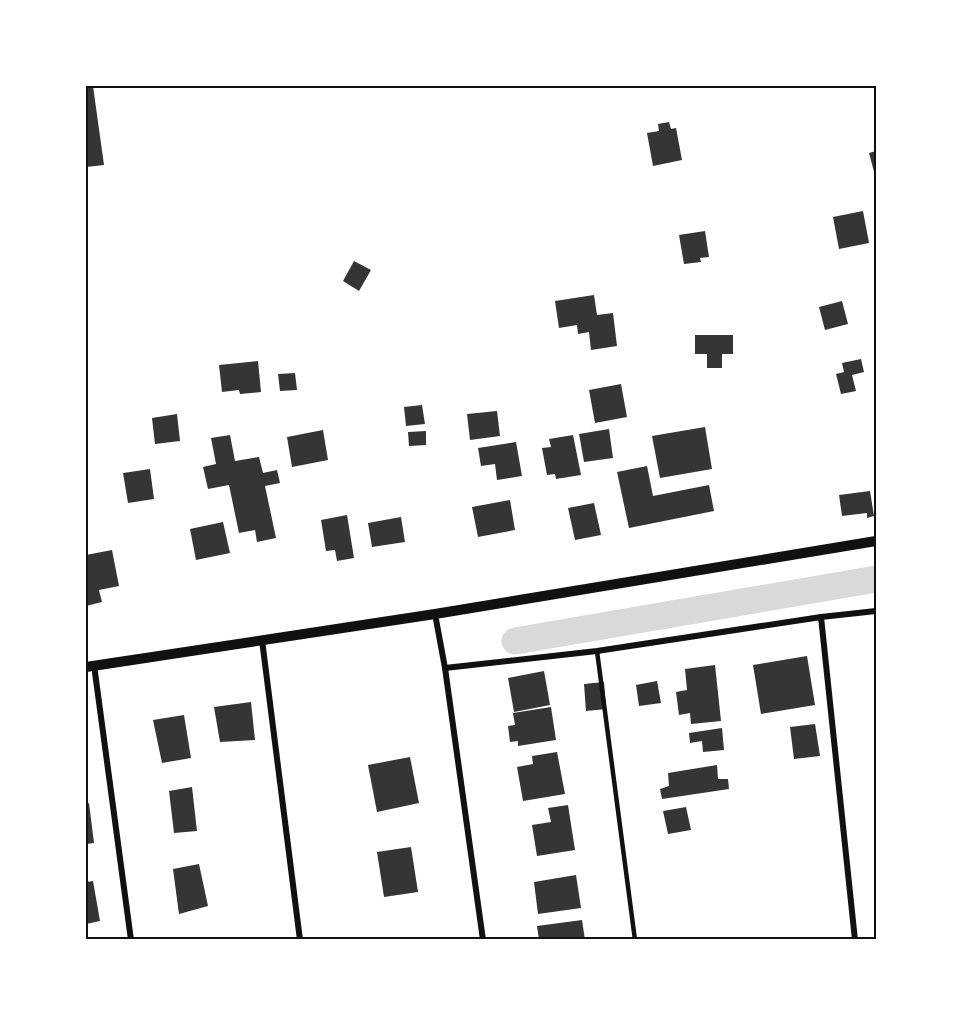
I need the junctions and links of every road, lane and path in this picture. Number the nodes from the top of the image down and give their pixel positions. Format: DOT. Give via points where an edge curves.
graph roads {
  1 [pos="876,541"];
  2 [pos="876,610"];
  3 [pos="435,614"];
  4 [pos="821,618"];
  5 [pos="262,640"];
  6 [pos="597,651"];
  7 [pos="90,666"];
  8 [pos="444,668"];
  9 [pos="131,939"];
  10 [pos="300,939"];
  11 [pos="483,939"];
  12 [pos="635,939"];
  13 [pos="855,939"];
  1 -- 3 [label="street"];
  2 -- 4 [label="street"];
  3 -- 5 [label="street"];
  3 -- 8 [label="street"];
  4 -- 6 [label="street"];
  4 -- 13 [label="street"];
  5 -- 7 [label="street"];
  5 -- 10 [label="street"];
  6 -- 8 [label="street"];
  6 -- 12 [label="lane"];
  7 -- 9 [label="street"];
  8 -- 11 [label="street"];
}
